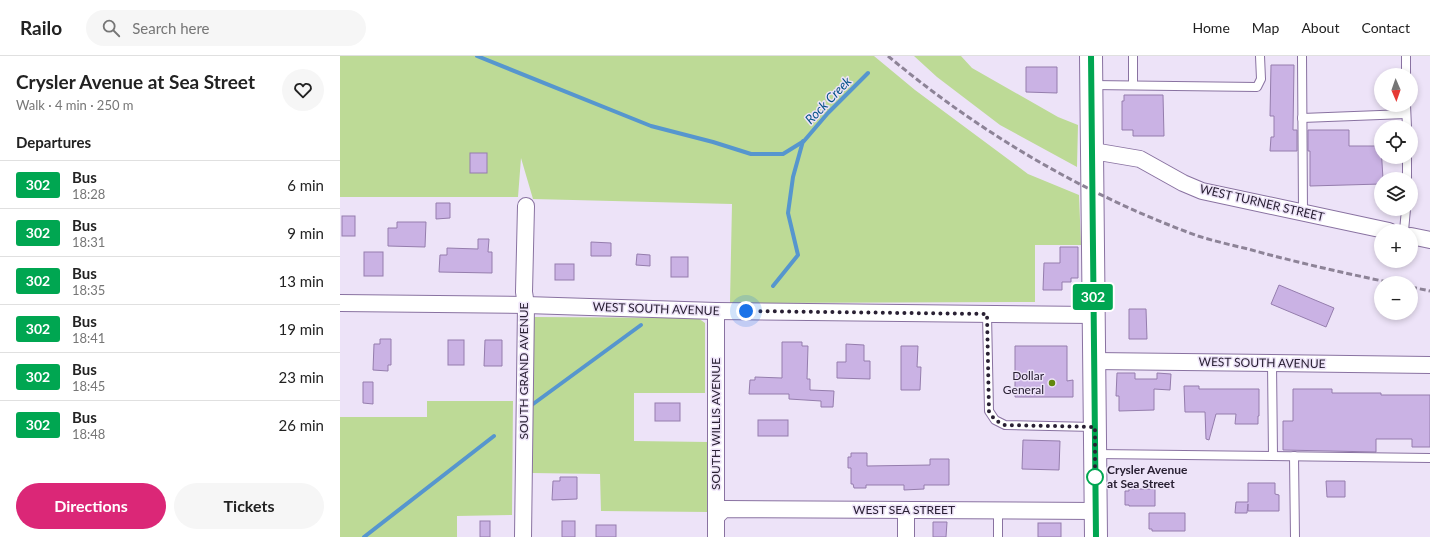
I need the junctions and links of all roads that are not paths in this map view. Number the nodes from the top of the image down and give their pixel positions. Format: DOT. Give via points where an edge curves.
graph roads {
  1 [pos="1091,56"];
  2 [pos="1133,56"];
  3 [pos="1260,56"];
  4 [pos="1302,56"];
  5 [pos="1406,56"];
  6 [pos="1406,68"];
  7 [pos="1092,85"];
  8 [pos="1133,85"];
  9 [pos="1406,114"];
  10 [pos="1302,118"];
  11 [pos="1406,120"];
  12 [pos="1093,151"];
  13 [pos="526,206"];
  14 [pos="1303,212"];
  15 [pos="1374,228"];
  16 [pos="1418,237"];
  17 [pos="1430,240"];
  18 [pos="340,303"];
  19 [pos="526,305"];
  20 [pos="716,311"];
  21 [pos="987,314"];
  22 [pos="1093,315"];
  23 [pos="1094,361"];
  24 [pos="1272,364"];
  25 [pos="1430,365"];
  26 [pos="1095,427"];
  27 [pos="1095,454"];
  28 [pos="1273,456"];
  29 [pos="1294,456"];
  30 [pos="1430,458"];
  31 [pos="906,510"];
  32 [pos="998,511"];
  33 [pos="1095,511"];
  34 [pos="716,517"];
  35 [pos="523,537"];
  36 [pos="716,537"];
  37 [pos="906,537"];
  38 [pos="998,537"];
  39 [pos="1096,537"];
  40 [pos="1295,537"];
  1 -- 7 [label="main road"];
  2 -- 8 [label="lane"];
  3 -- 8 [label="lane" via="1261,79 1256,87"];
  4 -- 10 [label="lane"];
  5 -- 6 [label="lane"];
  7 -- 8 [label="lane"];
  7 -- 12 [label="main road"];
  9 -- 10 [label="lane"];
  9 -- 11 [label="lane"];
  10 -- 14 [label="lane"];
  12 -- 14 [label="street, WEST TURNER STREET" via="1140,159 1202,191"];
  12 -- 22 [label="main road"];
  13 -- 19 [label="street, SOUTH GRAND AVENUE"];
  14 -- 15 [label="street, WEST TURNER STREET"];
  16 -- 17 [label="street"];
  18 -- 19 [label="street, WEST SOUTH AVENUE"];
  19 -- 20 [label="street, WEST SOUTH AVENUE"];
  19 -- 35 [label="street, SOUTH GRAND AVENUE"];
  20 -- 21 [label="street, WEST SOUTH AVENUE"];
  20 -- 34 [label="street, SOUTH WILLIS AVENUE"];
  21 -- 22 [label="street, WEST SOUTH AVENUE"];
  21 -- 26 [label="lane" via="989,412 995,420 1004,425"];
  22 -- 23 [label="main road"];
  23 -- 24 [label="street, WEST SOUTH AVENUE"];
  23 -- 26 [label="main road"];
  24 -- 25 [label="street, WEST SOUTH AVENUE"];
  24 -- 28 [label="lane"];
  26 -- 27 [label="main road"];
  27 -- 28 [label="lane"];
  27 -- 33 [label="main road"];
  28 -- 29 [label="lane"];
  29 -- 30 [label="lane"];
  29 -- 40 [label="lane"];
  31 -- 32 [label="street, WEST SEA STREET"];
  31 -- 34 [label="street, WEST SEA STREET" via="724,509"];
  31 -- 37 [label="street"];
  32 -- 33 [label="street, WEST SEA STREET"];
  32 -- 38 [label="lane"];
  33 -- 39 [label="main road"];
  34 -- 36 [label="street, SOUTH WILLIS AVENUE"];
}
